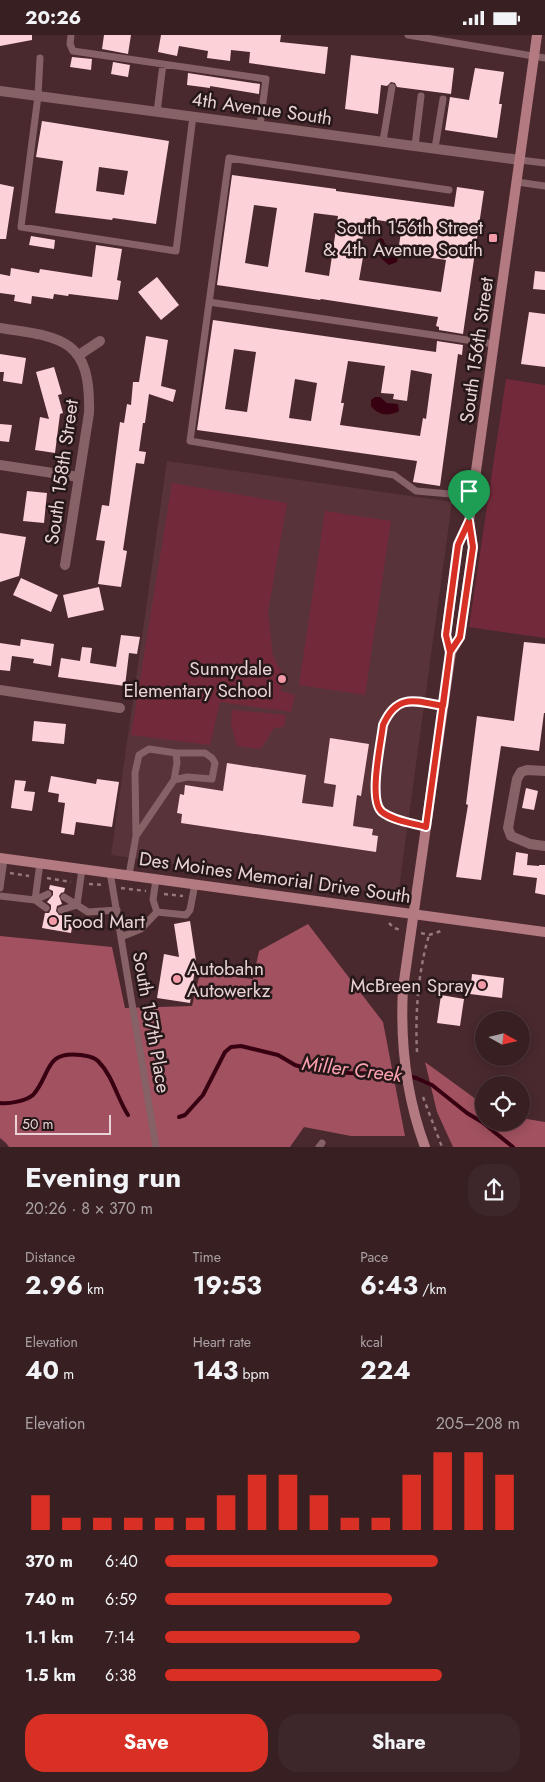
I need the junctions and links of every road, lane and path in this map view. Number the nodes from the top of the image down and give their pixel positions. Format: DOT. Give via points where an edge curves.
graph roads {
  1 [pos="71,35"];
  2 [pos="408,35"];
  3 [pos="537,35"];
  4 [pos="534,56"];
  5 [pos="40,58"];
  6 [pos="545,58"];
  7 [pos="164,64"];
  8 [pos="392,87"];
  9 [pos="0,91"];
  10 [pos="38,96"];
  11 [pos="421,96"];
  12 [pos="443,99"];
  13 [pos="158,111"];
  14 [pos="193,116"];
  15 [pos="260,125"];
  16 [pos="383,141"];
  17 [pos="414,146"];
  18 [pos="435,148"];
  19 [pos="520,159"];
  20 [pos="545,161"];
  21 [pos="517,182"];
  22 [pos="545,186"];
  23 [pos="450,190"];
  24 [pos="210,302"];
  25 [pos="0,328"];
  26 [pos="100,341"];
  27 [pos="494,344"];
  28 [pos="78,355"];
  29 [pos="0,465"];
  30 [pos="79,477"];
  31 [pos="473,496"];
  32 [pos="469,521"];
  33 [pos="65,565"];
  34 [pos="450,652"];
  35 [pos="0,690"];
  36 [pos="443,706"];
  37 [pos="120,708"];
  38 [pos="176,753"];
  39 [pos="545,771"];
  40 [pos="174,780"];
  41 [pos="426,827"];
  42 [pos="136,836"];
  43 [pos="545,846"];
  44 [pos="2,859"];
  45 [pos="40,863"];
  46 [pos="82,869"];
  47 [pos="2,872"];
  48 [pos="110,872"];
  49 [pos="128,875"];
  50 [pos="38,877"];
  51 [pos="156,879"];
  52 [pos="81,883"];
  53 [pos="195,884"];
  54 [pos="101,885"];
  55 [pos="0,888"];
  56 [pos="48,894"];
  57 [pos="0,896"];
  58 [pos="64,897"];
  59 [pos="35,900"];
  60 [pos="77,905"];
  61 [pos="46,908"];
  62 [pos="116,909"];
  63 [pos="61,910"];
  64 [pos="157,912"];
  65 [pos="414,914"];
  66 [pos="545,932"];
  67 [pos="429,935"];
  68 [pos="121,937"];
  69 [pos="417,1059"];
  70 [pos="422,1094"];
  71 [pos="156,1147"];
  72 [pos="425,1147"];
  73 [pos="442,1147"];
  1 -- 7 [label="lane" via="73,51"];
  2 -- 4 [label="lane"];
  3 -- 4 [label="main road, South 156th Street"];
  4 -- 6 [label="lane"];
  4 -- 19 [label="main road, South 156th Street"];
  5 -- 10 [label="lane"];
  7 -- 13 [label="lane"];
  7 -- 15 [label="lane" via="266,79"];
  8 -- 16 [label="lane"];
  9 -- 10 [label="street, 4th Avenue South"];
  10 -- 13 [label="street, 4th Avenue South"];
  10 -- 14 [label="lane" via="21,227 176,251"];
  11 -- 17 [label="lane"];
  12 -- 18 [label="lane"];
  13 -- 14 [label="street, 4th Avenue South"];
  14 -- 15 [label="street, 4th Avenue South"];
  15 -- 16 [label="street, 4th Avenue South"];
  16 -- 17 [label="street, 4th Avenue South"];
  17 -- 18 [label="street, 4th Avenue South"];
  18 -- 19 [label="street, 4th Avenue South"];
  19 -- 20 [label="lane"];
  19 -- 21 [label="main road, South 156th Street"];
  21 -- 22 [label="lane"];
  21 -- 27 [label="main road, South 156th Street"];
  23 -- 24 [label="lane" via="229,158"];
  24 -- 27 [label="lane"];
  24 -- 31 [label="lane" via="190,441 394,475 416,491"];
  25 -- 28 [label="street" via="44,334 64,341"];
  26 -- 28 [label="street"];
  27 -- 31 [label="main road, South 156th Street"];
  28 -- 30 [label="street, South 158th Street" via="90,391"];
  29 -- 30 [label="street"];
  30 -- 33 [label="street, South 158th Street"];
  31 -- 32 [label="main road, South 156th Street"];
  32 -- 34 [label="main road, South 156th Street" via="458,545 446,635"];
  32 -- 34 [label="main road, South 156th Street" via="473,547 460,637"];
  34 -- 36 [label="main road, South 156th Street"];
  35 -- 37 [label="street"];
  36 -- 41 [label="main road, South 156th Street"];
  36 -- 41 [label="lane" via="402,702 388,714 383,725 374,793 378,807 392,818"];
  38 -- 40 [label="lane"];
  38 -- 40 [label="lane" via="205,753 215,763 212,779 188,777"];
  38 -- 42 [label="lane" via="148,749 139,755 135,773"];
  39 -- 43 [label="street" via="521,772 508,828 511,836 519,840"];
  40 -- 42 [label="lane"];
  41 -- 65 [label="main road, South 156th Street"];
  42 -- 49 [label="lane"];
  44 -- 45 [label="main road, Des Moines Memorial Drive South"];
  44 -- 47 [label="lane"];
  45 -- 46 [label="main road, Des Moines Memorial Drive South"];
  45 -- 50 [label="lane"];
  46 -- 48 [label="main road, Des Moines Memorial Drive South"];
  46 -- 52 [label="lane"];
  47 -- 50 [label="path"];
  47 -- 55 [label="lane"];
  48 -- 49 [label="main road, Des Moines Memorial Drive South"];
  48 -- 62 [label="lane, South 157th Place"];
  49 -- 51 [label="main road, Des Moines Memorial Drive South"];
  50 -- 52 [label="path"];
  50 -- 59 [label="lane"];
  51 -- 53 [label="main road, Des Moines Memorial Drive South"];
  51 -- 64 [label="lane" via="153,900"];
  52 -- 54 [label="path"];
  52 -- 60 [label="lane"];
  53 -- 64 [label="lane" via="186,915"];
  53 -- 65 [label="main road, Des Moines Memorial Drive South"];
  56 -- 59 [label="lane"];
  57 -- 59 [label="lane"];
  58 -- 60 [label="lane"];
  59 -- 61 [label="lane"];
  60 -- 62 [label="lane" via="88,912"];
  60 -- 63 [label="lane"];
  62 -- 68 [label="lane, South 157th Place"];
  64 -- 68 [label="lane" via="141,929"];
  65 -- 66 [label="main road, Des Moines Memorial Drive South"];
  65 -- 72 [label="main road, South 156th Street" via="403,988 402,1027 409,1090"];
  67 -- 69 [label="path" via="419,989"];
  68 -- 71 [label="lane, South 157th Place"];
  70 -- 73 [label="path"];
}
